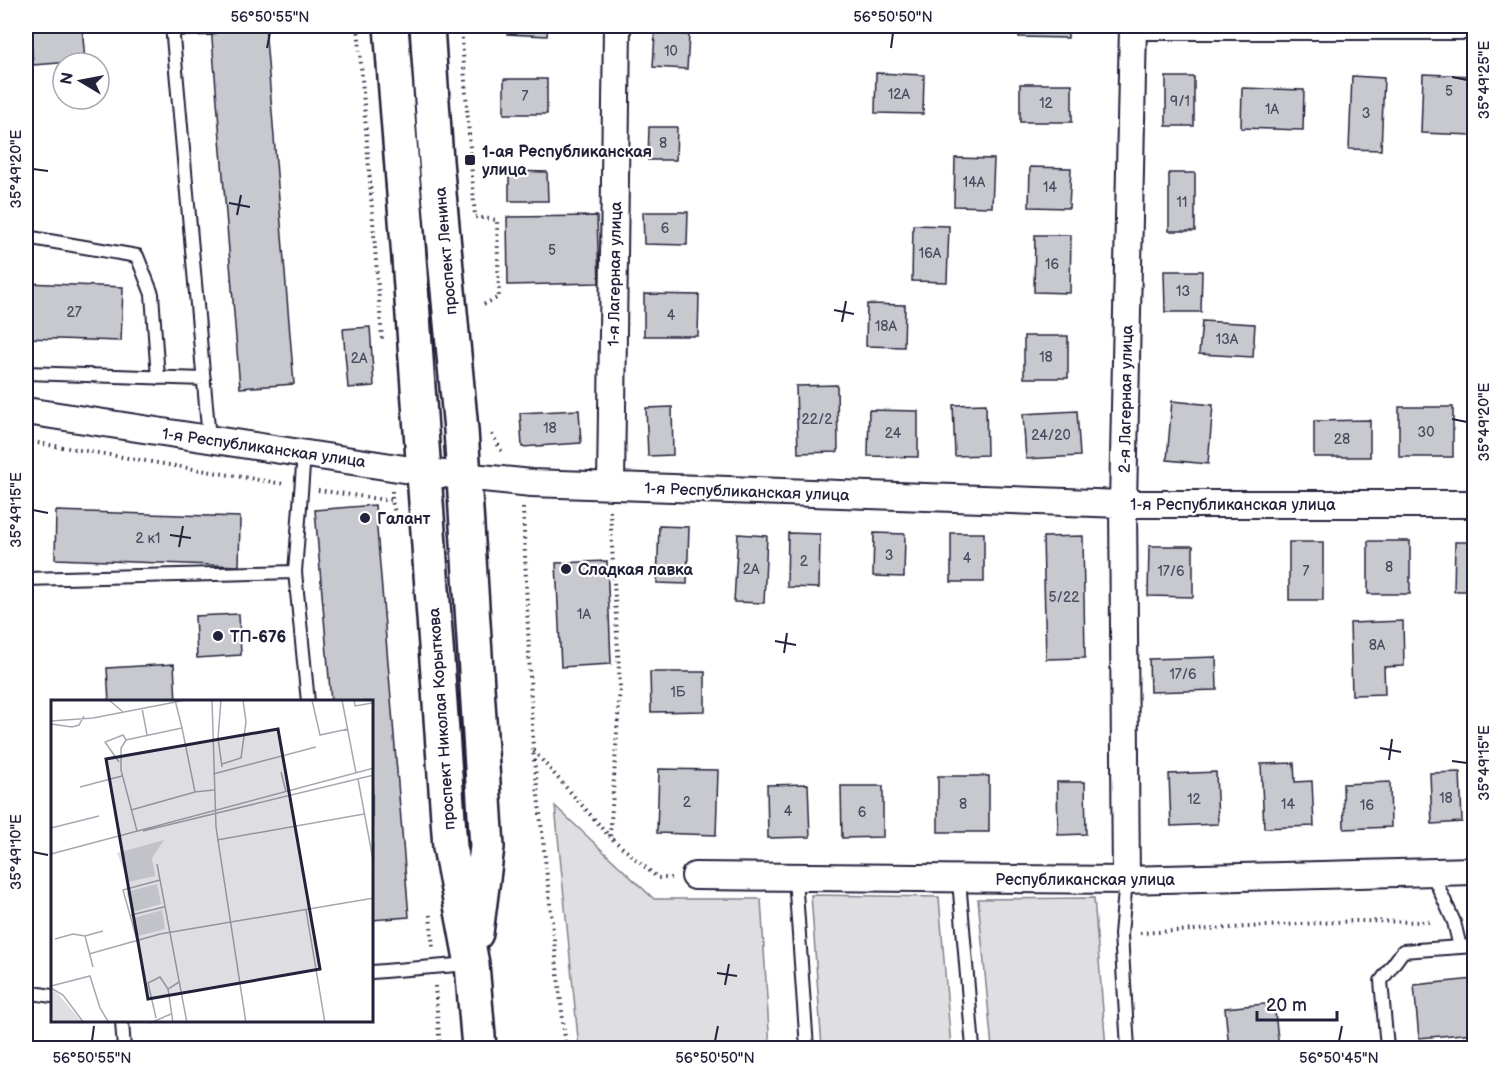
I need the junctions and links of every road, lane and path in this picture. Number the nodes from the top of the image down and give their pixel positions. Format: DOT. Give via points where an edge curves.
graph roads {
  1 [pos="358,26"];
  2 [pos="391,26"];
  3 [pos="427,26"];
  4 [pos="461,26"];
  5 [pos="617,26"];
  6 [pos="1132,26"];
  7 [pos="1474,26"];
  8 [pos="172,27"];
  9 [pos="211,28"];
  10 [pos="26,237"];
  11 [pos="482,317"];
  12 [pos="383,348"];
  13 [pos="26,373"];
  14 [pos="158,378"];
  15 [pos="204,380"];
  16 [pos="26,411"];
  17 [pos="490,431"];
  18 [pos="209,440"];
  19 [pos="26,441"];
  20 [pos="304,453"];
  21 [pos="507,461"];
  22 [pos="424,472"];
  23 [pos="464,477"];
  24 [pos="611,486"];
  25 [pos="302,487"];
  26 [pos="392,501"];
  27 [pos="1123,504"];
  28 [pos="1474,504"];
  29 [pos="523,506"];
  30 [pos="295,573"];
  31 [pos="26,579"];
  32 [pos="308,700"];
  33 [pos="533,750"];
  34 [pos="610,837"];
  35 [pos="1474,871"];
  36 [pos="1432,873"];
  37 [pos="695,876"];
  38 [pos="795,878"];
  39 [pos="959,880"];
  40 [pos="1125,880"];
  41 [pos="1454,922"];
  42 [pos="1121,934"];
  43 [pos="1460,946"];
  44 [pos="1474,946"];
  45 [pos="472,964"];
  46 [pos="374,972"];
  47 [pos="26,992"];
  48 [pos="48,996"];
  49 [pos="26,1004"];
  50 [pos="122,1023"];
  51 [pos="124,1048"];
  52 [pos="479,1048"];
  53 [pos="566,1048"];
  54 [pos="807,1048"];
  55 [pos="973,1048"];
  56 [pos="1128,1048"];
  57 [pos="1389,1048"];
  1 -- 12 [label="path"];
  2 -- 22 [label="main road"];
  3 -- 23 [label="main road, проспект Ленина"];
  4 -- 11 [label="path" via="475,217 497,220 499,297 481,306"];
  5 -- 24 [label="street, 1-я Лагерная улица"];
  6 -- 7 [label="street"];
  6 -- 27 [label="street, 2-я Лагерная улица"];
  8 -- 9 [label="lane"];
  8 -- 15 [label="lane"];
  10 -- 14 [label="lane" via="137,256 152,294"];
  13 -- 14 [label="lane"];
  14 -- 15 [label="lane"];
  15 -- 18 [label="lane"];
  16 -- 18 [label="street, 1-я Республиканская улица"];
  17 -- 21 [label="path"];
  18 -- 20 [label="street, 1-я Республиканская улица"];
  19 -- 25 [label="path"];
  20 -- 22 [label="street, 1-я Республиканская улица"];
  20 -- 25 [label="lane"];
  22 -- 23 [label="street, 1-я Республиканская улица"];
  22 -- 45 [label="main road, проспект Николая Корыткова" via="450,847"];
  23 -- 24 [label="street, 1-я Республиканская улица"];
  23 -- 45 [label="main road, проспект Николая Корыткова" via="487,847"];
  24 -- 27 [label="street, 1-я Республиканская улица"];
  24 -- 34 [label="path" via="609,525 620,687"];
  25 -- 26 [label="path"];
  25 -- 30 [label="lane"];
  27 -- 28 [label="street, 1-я Республиканская улица"];
  27 -- 40 [label="street, 2-я Лагерная улица"];
  29 -- 33 [label="path"];
  30 -- 31 [label="lane"];
  30 -- 32 [label="lane"];
  33 -- 34 [label="path"];
  33 -- 53 [label="path"];
  34 -- 37 [label="path" via="658,878"];
  35 -- 36 [label="street, Республиканская улица"];
  36 -- 40 [label="street, Республиканская улица"];
  36 -- 41 [label="lane"];
  37 -- 38 [label="street, Республиканская улица"];
  38 -- 39 [label="street, Республиканская улица"];
  38 -- 54 [label="lane"];
  39 -- 40 [label="street, Республиканская улица"];
  39 -- 55 [label="lane"];
  40 -- 42 [label="lane"];
  41 -- 42 [label="path" via="1356,921"];
  41 -- 43 [label="lane"];
  42 -- 56 [label="lane"];
  43 -- 44 [label="lane"];
  43 -- 57 [label="lane" via="1403,951 1381,981"];
  45 -- 46 [label="lane"];
  45 -- 52 [label="main road, проспект Николая Корыткова"];
  47 -- 48 [label="lane"];
  48 -- 49 [label="lane"];
  50 -- 51 [label="lane"];
}
